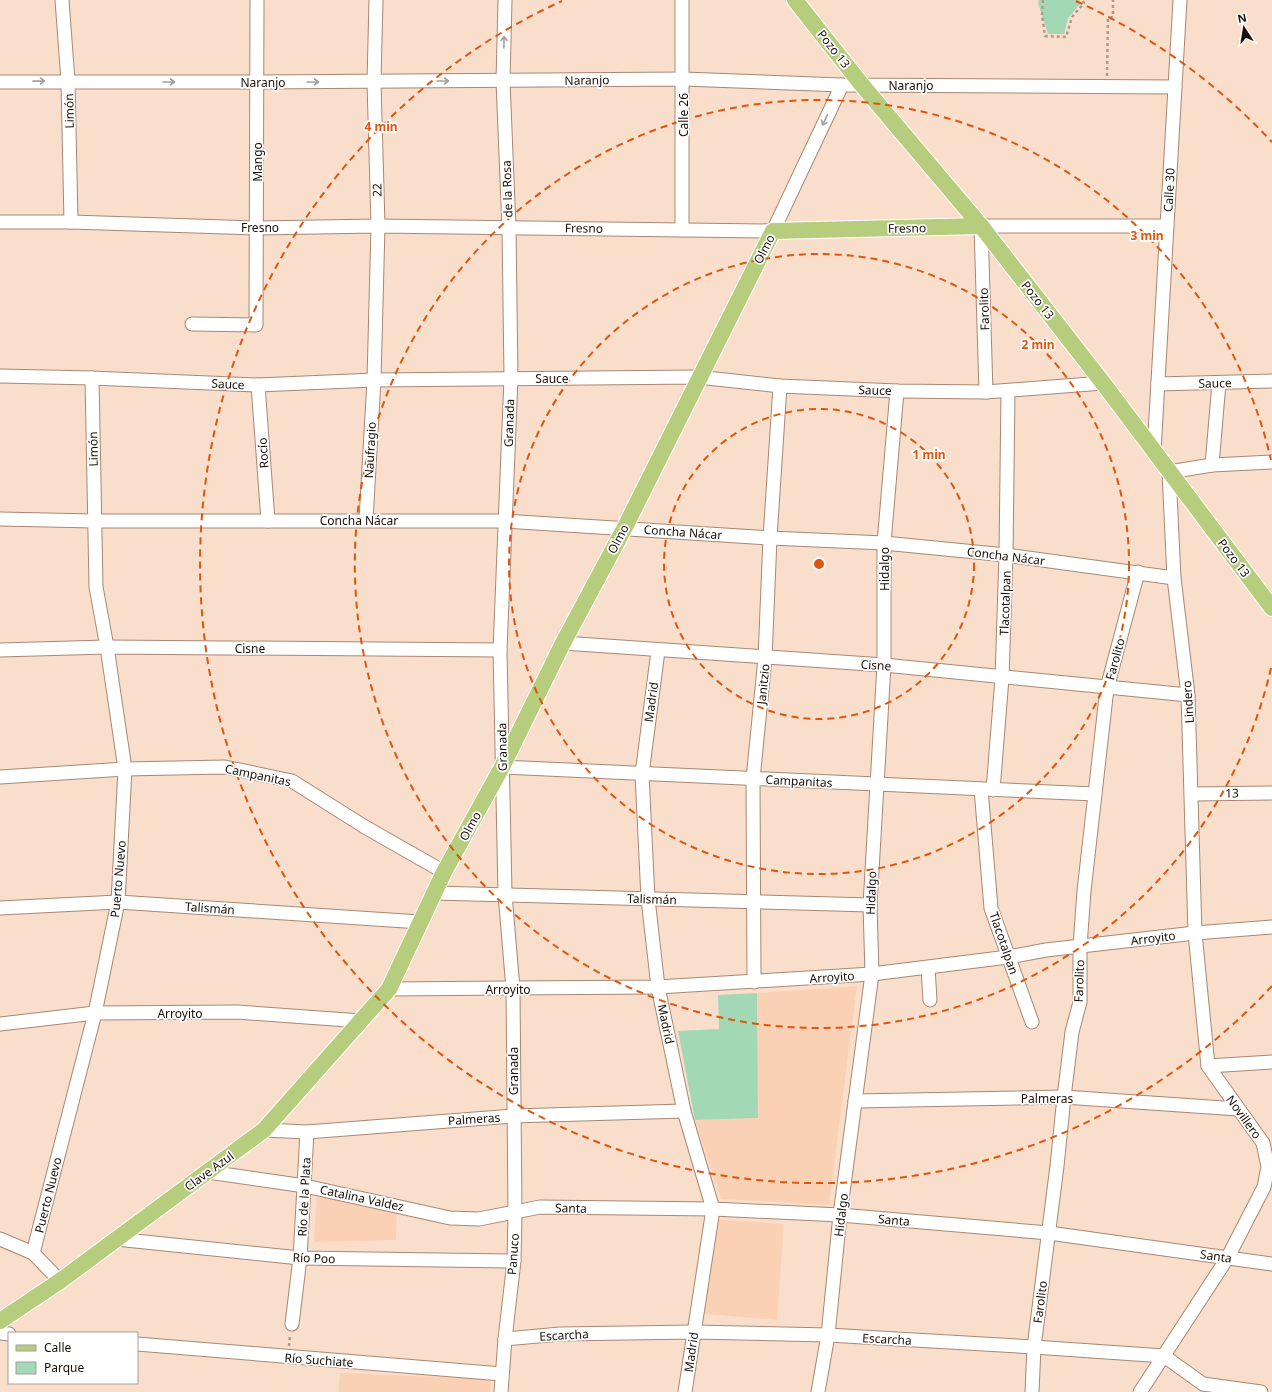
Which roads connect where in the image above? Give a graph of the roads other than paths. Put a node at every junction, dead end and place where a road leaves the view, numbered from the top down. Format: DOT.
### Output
graph roads {
  1 [pos="62,0"];
  2 [pos="257,0"];
  3 [pos="376,0"];
  4 [pos="505,0"];
  5 [pos="682,0"];
  6 [pos="795,0"];
  7 [pos="1180,0"];
  8 [pos="683,78"];
  9 [pos="68,81"];
  10 [pos="503,81"];
  11 [pos="0,82"];
  12 [pos="257,82"];
  13 [pos="374,82"];
  14 [pos="842,85"];
  15 [pos="862,85"];
  16 [pos="1175,87"];
  17 [pos="0,222"];
  18 [pos="71,222"];
  19 [pos="378,226"];
  20 [pos="981,226"];
  21 [pos="1167,226"];
  22 [pos="257,228"];
  23 [pos="509,228"];
  24 [pos="682,230"];
  25 [pos="773,231"];
  26 [pos="192,324"];
  27 [pos="0,376"];
  28 [pos="698,377"];
  29 [pos="92,378"];
  30 [pos="511,378"];
  31 [pos="374,380"];
  32 [pos="1272,381"];
  33 [pos="1103,383"];
  34 [pos="1219,383"];
  35 [pos="1158,384"];
  36 [pos="258,385"];
  37 [pos="780,386"];
  38 [pos="897,391"];
  39 [pos="1008,391"];
  40 [pos="986,392"];
  41 [pos="1154,451"];
  42 [pos="1272,462"];
  43 [pos="1212,465"];
  44 [pos="1169,472"];
  45 [pos="0,519"];
  46 [pos="268,520"];
  47 [pos="366,520"];
  48 [pos="94,521"];
  49 [pos="505,521"];
  50 [pos="624,529"];
  51 [pos="770,538"];
  52 [pos="884,543"];
  53 [pos="1006,555"];
  54 [pos="1138,572"];
  55 [pos="1174,578"];
  56 [pos="1270,601"];
  57 [pos="563,643"];
  58 [pos="107,647"];
  59 [pos="0,650"];
  60 [pos="500,650"];
  61 [pos="658,651"];
  62 [pos="765,658"];
  63 [pos="884,665"];
  64 [pos="1002,678"];
  65 [pos="1107,688"];
  66 [pos="1188,695"];
  67 [pos="502,767"];
  68 [pos="125,769"];
  69 [pos="642,774"];
  70 [pos="0,777"];
  71 [pos="753,779"];
  72 [pos="876,784"];
  73 [pos="987,789"];
  74 [pos="1272,793"];
  75 [pos="1095,794"];
  76 [pos="1192,794"];
  77 [pos="444,872"];
  78 [pos="434,893"];
  79 [pos="505,894"];
  80 [pos="648,899"];
  81 [pos="755,901"];
  82 [pos="118,902"];
  83 [pos="870,905"];
  84 [pos="0,908"];
  85 [pos="420,922"];
  86 [pos="1272,927"];
  87 [pos="1195,933"];
  88 [pos="1080,946"];
  89 [pos="1008,957"];
  90 [pos="928,968"];
  91 [pos="872,974"];
  92 [pos="754,982"];
  93 [pos="658,987"];
  94 [pos="389,989"];
  95 [pos="513,989"];
  96 [pos="930,1000"];
  97 [pos="95,1013"];
  98 [pos="361,1021"];
  99 [pos="1032,1022"];
  100 [pos="0,1024"];
  101 [pos="1272,1062"];
  102 [pos="1208,1066"];
  103 [pos="1064,1097"];
  104 [pos="855,1101"];
  105 [pos="1238,1109"];
  106 [pos="684,1111"];
  107 [pos="513,1116"];
  108 [pos="264,1130"];
  109 [pos="307,1132"];
  110 [pos="208,1172"];
  111 [pos="305,1186"];
  112 [pos="713,1209"];
  113 [pos="515,1214"];
  114 [pos="840,1215"];
  115 [pos="1049,1233"];
  116 [pos="0,1239"];
  117 [pos="116,1239"];
  118 [pos="33,1253"];
  119 [pos="1228,1257"];
  120 [pos="300,1258"];
  121 [pos="514,1261"];
  122 [pos="1272,1264"];
  123 [pos="60,1281"];
  124 [pos="0,1322"];
  125 [pos="292,1324"];
  126 [pos="694,1332"];
  127 [pos="828,1335"];
  128 [pos="504,1339"];
  129 [pos="138,1344"];
  130 [pos="1034,1347"];
  131 [pos="1164,1356"];
  132 [pos="502,1374"];
  133 [pos="1202,1388"];
  134 [pos="501,1392"];
  135 [pos="685,1392"];
  136 [pos="818,1392"];
  137 [pos="1032,1392"];
  138 [pos="1140,1392"];
  139 [pos="1260,1392"];
  1 -- 9 [label="street, Limón"];
  2 -- 12 [label="street, Mango"];
  3 -- 13 [label="street, 22"];
  10 -- 4 [label="street, de la Rosa, one-way"];
  5 -- 8 [label="street, Calle 26"];
  6 -- 15 [label="main road, Pozo 13"];
  7 -- 16 [label="street, Calle 30"];
  8 -- 10 [label="street, Naranjo"];
  8 -- 14 [label="street, Naranjo"];
  8 -- 24 [label="street, Calle 26"];
  11 -- 9 [label="street, Naranjo, one-way"];
  9 -- 12 [label="street, Naranjo, one-way"];
  9 -- 18 [label="street, Limón"];
  13 -- 10 [label="street, Naranjo, one-way"];
  10 -- 23 [label="street, de la Rosa"];
  12 -- 13 [label="street, Naranjo, one-way"];
  12 -- 22 [label="street, Mango"];
  13 -- 19 [label="street, 22"];
  14 -- 15 [label="street, Naranjo"];
  14 -- 25 [label="street, Olmo, one-way"];
  15 -- 16 [label="street, Naranjo"];
  15 -- 20 [label="main road, Pozo 13"];
  16 -- 21 [label="street, Calle 30"];
  17 -- 18 [label="street, Fresno"];
  18 -- 22 [label="street, Fresno"];
  19 -- 22 [label="street, Fresno"];
  19 -- 23 [label="street, Fresno"];
  19 -- 31 [label="street, 22"];
  20 -- 21 [label="street, Fresno"];
  20 -- 25 [label="main road, Fresno"];
  20 -- 33 [label="main road, Pozo 13"];
  20 -- 40 [label="street, Farolito"];
  21 -- 35 [label="street, Calle 30"];
  22 -- 26 [label="street, Mango"];
  23 -- 24 [label="street, Fresno"];
  23 -- 30 [label="street, de la Rosa"];
  24 -- 25 [label="street, Fresno"];
  25 -- 28 [label="main road, Olmo"];
  27 -- 29 [label="street, Sauce"];
  28 -- 30 [label="street, Sauce"];
  28 -- 37 [label="street, Sauce"];
  28 -- 50 [label="main road, Olmo"];
  29 -- 36 [label="street, Sauce"];
  29 -- 48 [label="street, Limón"];
  30 -- 31 [label="street, Sauce"];
  30 -- 49 [label="street, Granada"];
  31 -- 36 [label="street, Sauce"];
  31 -- 47 [label="street, Naufragio"];
  32 -- 34 [label="street, Sauce"];
  33 -- 39 [label="street, Sauce"];
  33 -- 41 [label="main road, Pozo 13"];
  34 -- 35 [label="street, Sauce"];
  34 -- 43 [label="street"];
  35 -- 41 [label="street, Calle 30"];
  36 -- 46 [label="street, Rocío"];
  37 -- 38 [label="street, Sauce"];
  37 -- 51 [label="street, Janitzio"];
  38 -- 40 [label="street, Sauce"];
  38 -- 52 [label="street, Hidalgo"];
  39 -- 40 [label="street, Sauce"];
  39 -- 53 [label="street, Tlacotalpan"];
  41 -- 44 [label="main road, Pozo 13"];
  42 -- 43 [label="street"];
  43 -- 44 [label="street"];
  44 -- 55 [label="street, Lindero"];
  44 -- 56 [label="main road, Pozo 13"];
  45 -- 48 [label="street, Concha Nácar"];
  46 -- 47 [label="street, Concha Nácar"];
  46 -- 48 [label="street, Concha Nácar"];
  47 -- 49 [label="street, Concha Nácar"];
  48 -- 58 [label="street, Puerto Nuevo"];
  49 -- 50 [label="street, Concha Nácar"];
  49 -- 60 [label="street, Granada"];
  50 -- 51 [label="street, Concha Nácar"];
  50 -- 57 [label="main road, Olmo"];
  51 -- 52 [label="street, Concha Nácar"];
  51 -- 62 [label="street, Janitzio"];
  52 -- 53 [label="street, Concha Nácar"];
  52 -- 63 [label="street, Hidalgo"];
  53 -- 54 [label="street, Concha Nácar"];
  53 -- 64 [label="street, Tlacotalpan"];
  54 -- 55 [label="street, Concha Nácar"];
  54 -- 65 [label="street, Farolito"];
  55 -- 66 [label="street, Lindero"];
  57 -- 61 [label="street, Cisne"];
  57 -- 67 [label="main road, Olmo"];
  58 -- 59 [label="street, Cisne"];
  58 -- 60 [label="street, Cisne"];
  58 -- 68 [label="street, Puerto Nuevo"];
  60 -- 67 [label="street, Granada"];
  61 -- 62 [label="street, Cisne"];
  61 -- 69 [label="street, Madrid"];
  62 -- 63 [label="street, Cisne"];
  62 -- 71 [label="street, Janitzio"];
  63 -- 64 [label="street, Cisne"];
  63 -- 72 [label="street, Hidalgo"];
  64 -- 65 [label="street, Cisne"];
  64 -- 73 [label="street, Tlacotalpan"];
  65 -- 66 [label="street, Cisne"];
  65 -- 75 [label="street, Farolito"];
  66 -- 76 [label="street, Lindero"];
  67 -- 69 [label="street, Campanitas"];
  67 -- 77 [label="main road, Olmo"];
  67 -- 79 [label="street, Granada"];
  68 -- 70 [label="street, Campanitas"];
  68 -- 77 [label="street, Campanitas"];
  68 -- 82 [label="street, Puerto Nuevo"];
  69 -- 71 [label="street, Campanitas"];
  69 -- 80 [label="street, Madrid"];
  71 -- 72 [label="street, Campanitas"];
  71 -- 81 [label="street, Janitzio"];
  72 -- 73 [label="street, Campanitas"];
  72 -- 83 [label="street, Hidalgo"];
  73 -- 75 [label="street, Campanitas"];
  73 -- 89 [label="street, Tlacotalpan"];
  74 -- 76 [label="street, 13"];
  75 -- 88 [label="street, Farolito"];
  76 -- 87 [label="street, Lindero"];
  77 -- 78 [label="main road, Olmo"];
  78 -- 79 [label="street, Talismán"];
  78 -- 85 [label="main road, Olmo"];
  79 -- 80 [label="street, Talismán"];
  79 -- 95 [label="street, Granada"];
  80 -- 81 [label="street, Talismán"];
  80 -- 93 [label="street, Madrid"];
  81 -- 83 [label="street, Talismán"];
  81 -- 92 [label="street, Janitzio"];
  82 -- 84 [label="street, Talismán"];
  82 -- 85 [label="street, Talismán"];
  82 -- 97 [label="street, Puerto Nuevo"];
  83 -- 91 [label="street, Hidalgo"];
  85 -- 94 [label="main road, Olmo"];
  86 -- 87 [label="street, Arroyito"];
  87 -- 88 [label="street, Arroyito"];
  87 -- 102 [label="street, Novillero"];
  88 -- 89 [label="street, Arroyito"];
  88 -- 103 [label="street, Farolito"];
  89 -- 90 [label="street, Arroyito"];
  89 -- 99 [label="street, Tlacotalpan"];
  90 -- 91 [label="street, Arroyito"];
  90 -- 96 [label="street"];
  91 -- 92 [label="street, Arroyito"];
  91 -- 104 [label="street, Hidalgo"];
  92 -- 93 [label="street, Arroyito"];
  93 -- 95 [label="street, Arroyito"];
  93 -- 106 [label="street, Madrid"];
  94 -- 95 [label="street, Arroyito"];
  94 -- 98 [label="main road, Clave Azul"];
  95 -- 107 [label="street, Granada"];
  97 -- 98 [label="street, Arroyito"];
  97 -- 100 [label="street, Arroyito"];
  97 -- 118 [label="street, Puerto Nuevo"];
  98 -- 108 [label="main road, Clave Azul"];
  101 -- 102 [label="street"];
  102 -- 105 [label="street, Novillero"];
  103 -- 104 [label="street, Palmeras"];
  103 -- 105 [label="street, Palmeras"];
  103 -- 115 [label="street, Farolito"];
  104 -- 114 [label="street, Hidalgo"];
  105 -- 119 [label="street, Novillero"];
  106 -- 107 [label="street, Palmeras"];
  106 -- 112 [label="street, Madrid"];
  107 -- 109 [label="street, Palmeras"];
  107 -- 113 [label="street, Panuco"];
  108 -- 109 [label="street, Palmeras"];
  108 -- 110 [label="main road, Clave Azul"];
  109 -- 111 [label="street, Río de la Plata"];
  110 -- 111 [label="street, Catalina Valdez"];
  110 -- 117 [label="main road, Clave Azul"];
  111 -- 113 [label="street, Catalina Valdez"];
  111 -- 120 [label="street, Río de la Plata"];
  112 -- 113 [label="street, Santa"];
  112 -- 114 [label="street, Santa"];
  112 -- 126 [label="street, Madrid"];
  113 -- 121 [label="street, Panuco"];
  114 -- 115 [label="street, Santa"];
  114 -- 127 [label="street, Hidalgo"];
  115 -- 119 [label="street, Santa"];
  115 -- 130 [label="street, Farolito"];
  116 -- 118 [label="street"];
  117 -- 120 [label="street, Río Poo"];
  117 -- 123 [label="main road, Clave Azul"];
  118 -- 123 [label="street"];
  119 -- 122 [label="street, Santa"];
  119 -- 131 [label="street, Novillero"];
  120 -- 121 [label="street, Río Poo"];
  120 -- 125 [label="street, Río de la Plata"];
  121 -- 128 [label="street, Panuco"];
  123 -- 124 [label="main road, Clave Azul"];
  126 -- 127 [label="street, Escarcha"];
  126 -- 128 [label="street, Escarcha"];
  126 -- 135 [label="street, Madrid"];
  127 -- 130 [label="street, Escarcha"];
  127 -- 136 [label="street, Hidalgo"];
  128 -- 132 [label="street, Panuco"];
  129 -- 132 [label="street, Río Suchiate"];
  130 -- 131 [label="street, Escarcha"];
  130 -- 137 [label="street, Farolito"];
  131 -- 133 [label="street"];
  131 -- 138 [label="street, Novillero"];
  132 -- 134 [label="street, Panuco"];
  133 -- 139 [label="street"];
}
